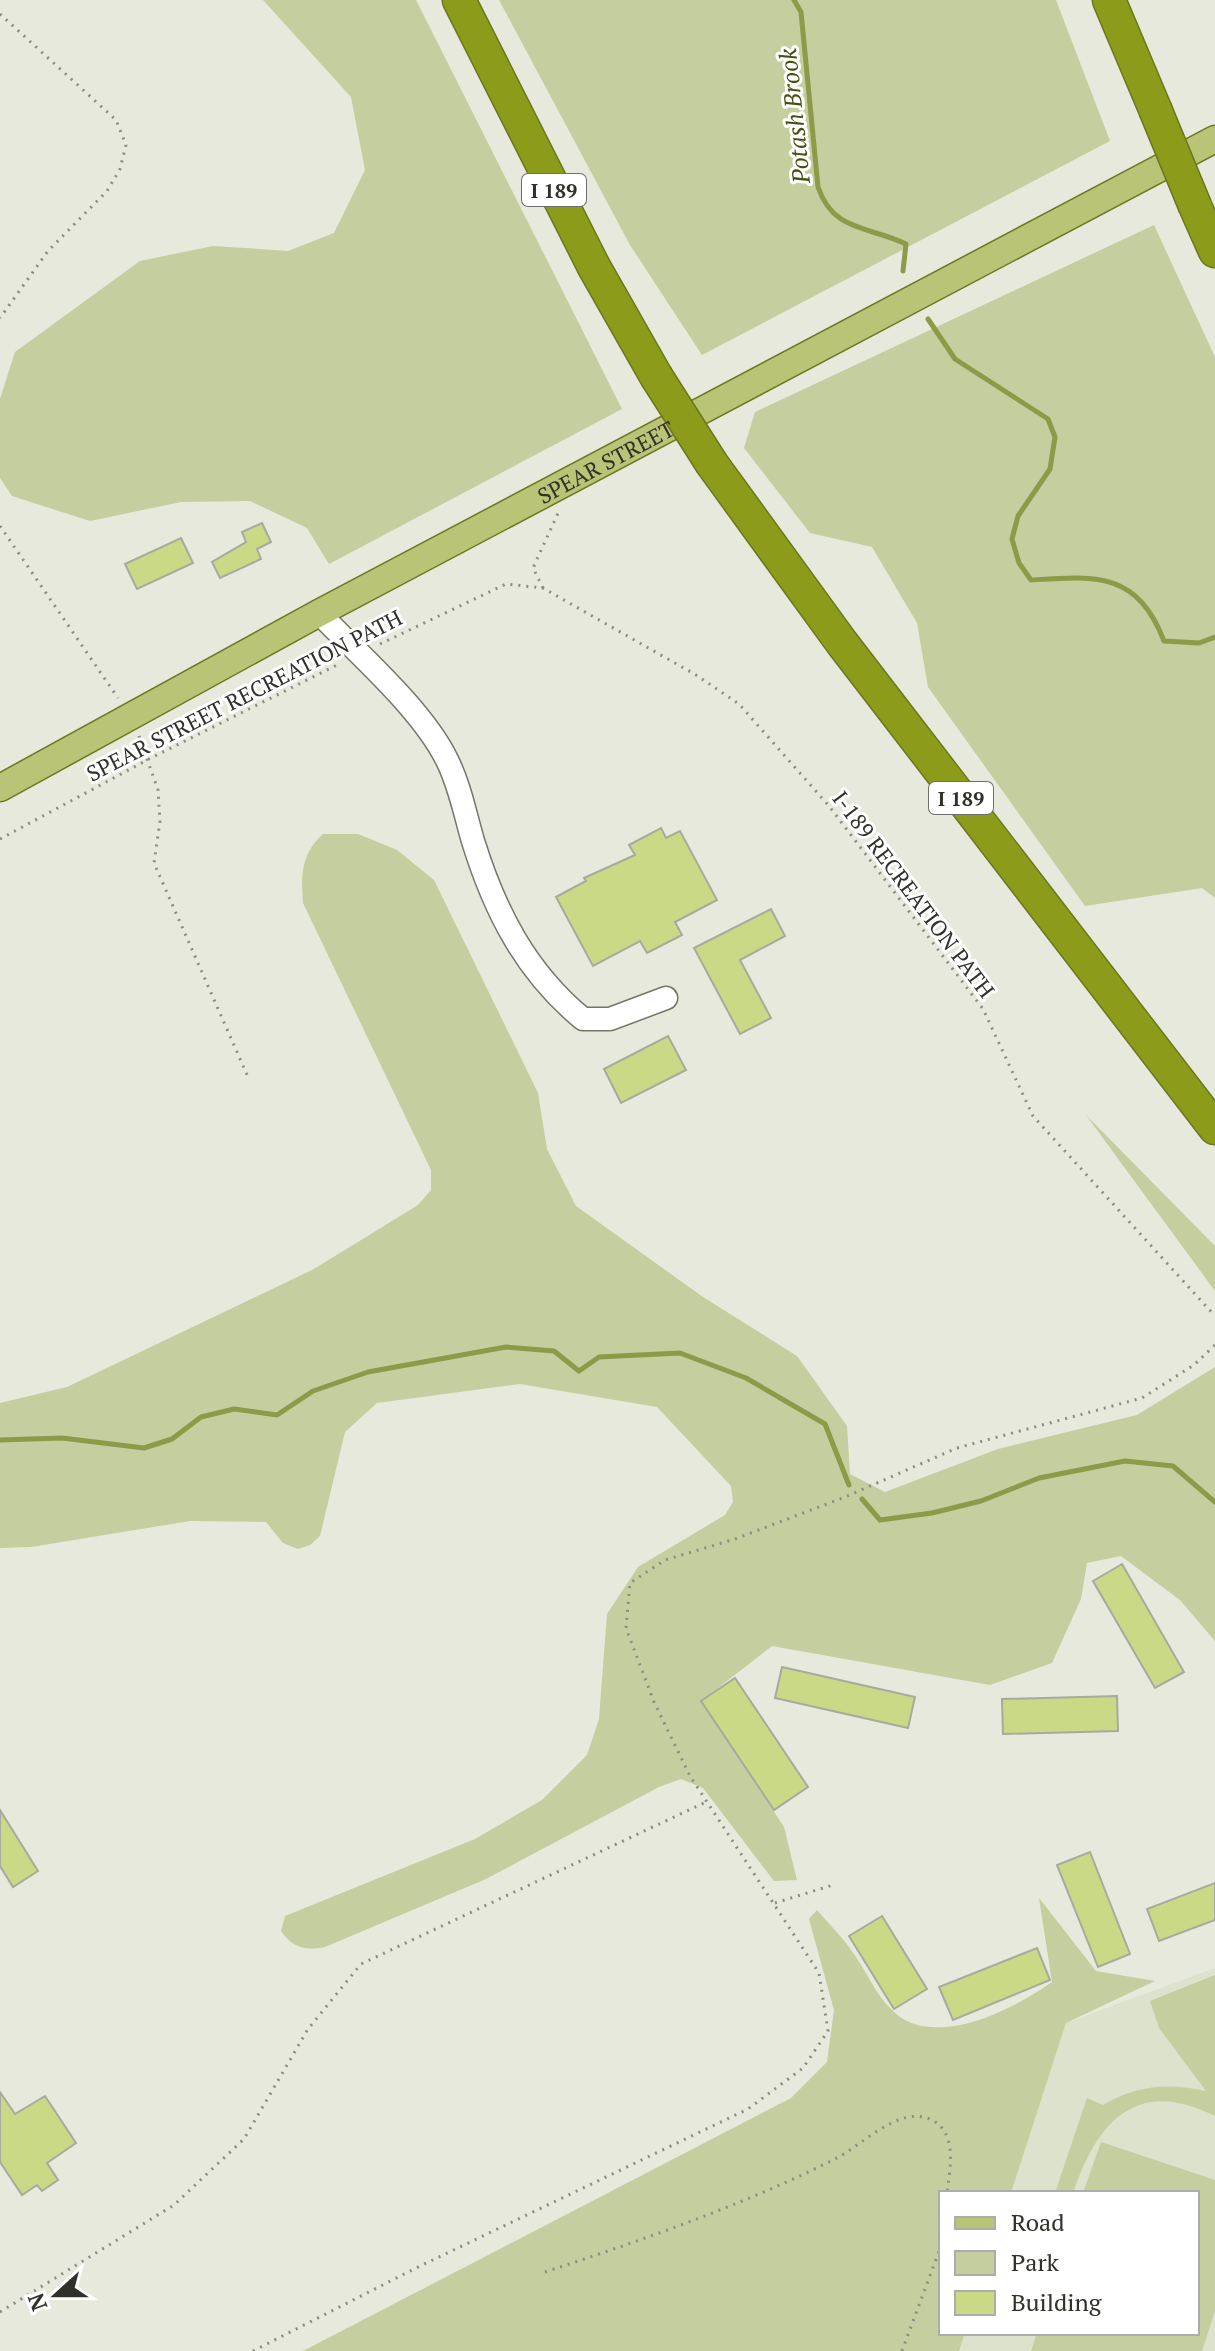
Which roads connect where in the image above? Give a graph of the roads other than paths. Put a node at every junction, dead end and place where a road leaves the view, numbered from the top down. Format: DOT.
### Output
graph roads {
  1 [pos="459,0"];
  2 [pos="1109,0"];
  3 [pos="1215,139"];
  4 [pos="1215,251"];
  5 [pos="319,613"];
  6 [pos="0,788"];
  7 [pos="666,998"];
  8 [pos="1215,1128"];
  1 -- 8 [label="highway, I 189, bridge"];
  2 -- 4 [label="highway, bridge"];
  3 -- 5 [label="main road, SPEAR STREET"];
  5 -- 6 [label="main road, SPEAR STREET"];
  5 -- 7 [label="lane"];
}
